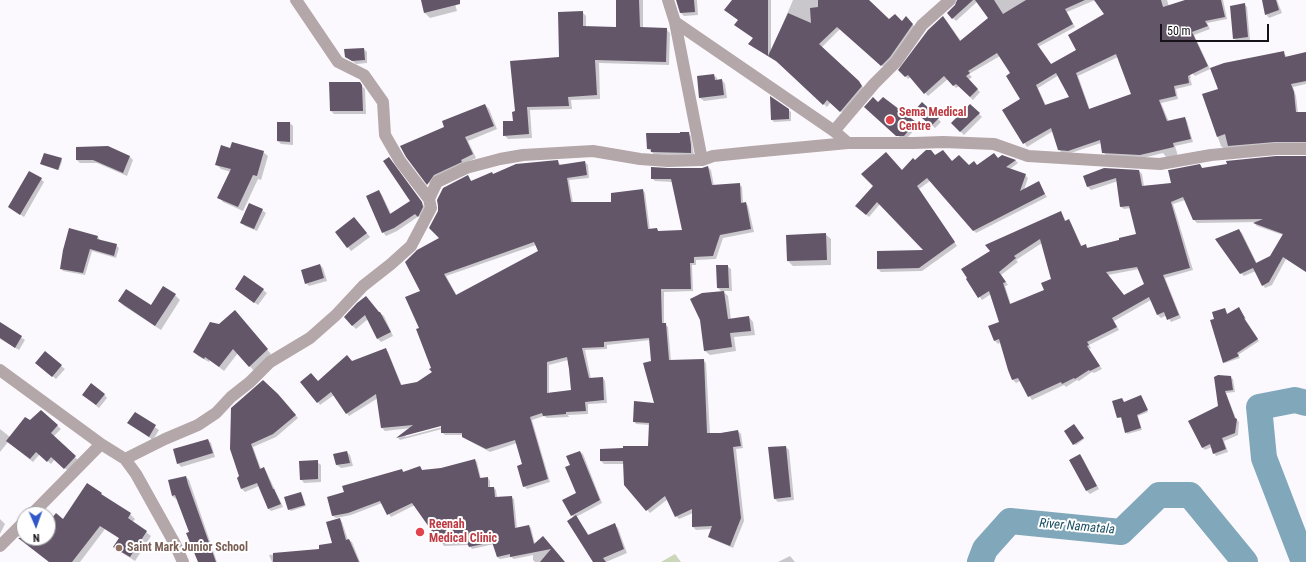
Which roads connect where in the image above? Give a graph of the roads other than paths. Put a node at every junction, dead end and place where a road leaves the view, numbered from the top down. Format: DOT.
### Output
graph roads {
  1 [pos="296,0"];
  2 [pos="668,0"];
  3 [pos="950,0"];
  4 [pos="675,22"];
  5 [pos="834,131"];
  6 [pos="848,143"];
  7 [pos="1306,149"];
  8 [pos="702,160"];
  9 [pos="429,199"];
  10 [pos="0,370"];
  11 [pos="101,444"];
  12 [pos="125,459"];
  13 [pos="40,506"];
  14 [pos="16,530"];
  15 [pos="0,546"];
  16 [pos="183,562"];
  1 -- 9 [label="street"];
  2 -- 4 [label="street"];
  3 -- 5 [label="street"];
  4 -- 5 [label="street"];
  4 -- 8 [label="street"];
  5 -- 6 [label="street"];
  6 -- 7 [label="street"];
  6 -- 8 [label="street"];
  8 -- 9 [label="street"];
  9 -- 12 [label="street"];
  10 -- 11 [label="street"];
  11 -- 12 [label="street"];
  11 -- 13 [label="street"];
  12 -- 16 [label="street"];
  14 -- 15 [label="street"];
}
